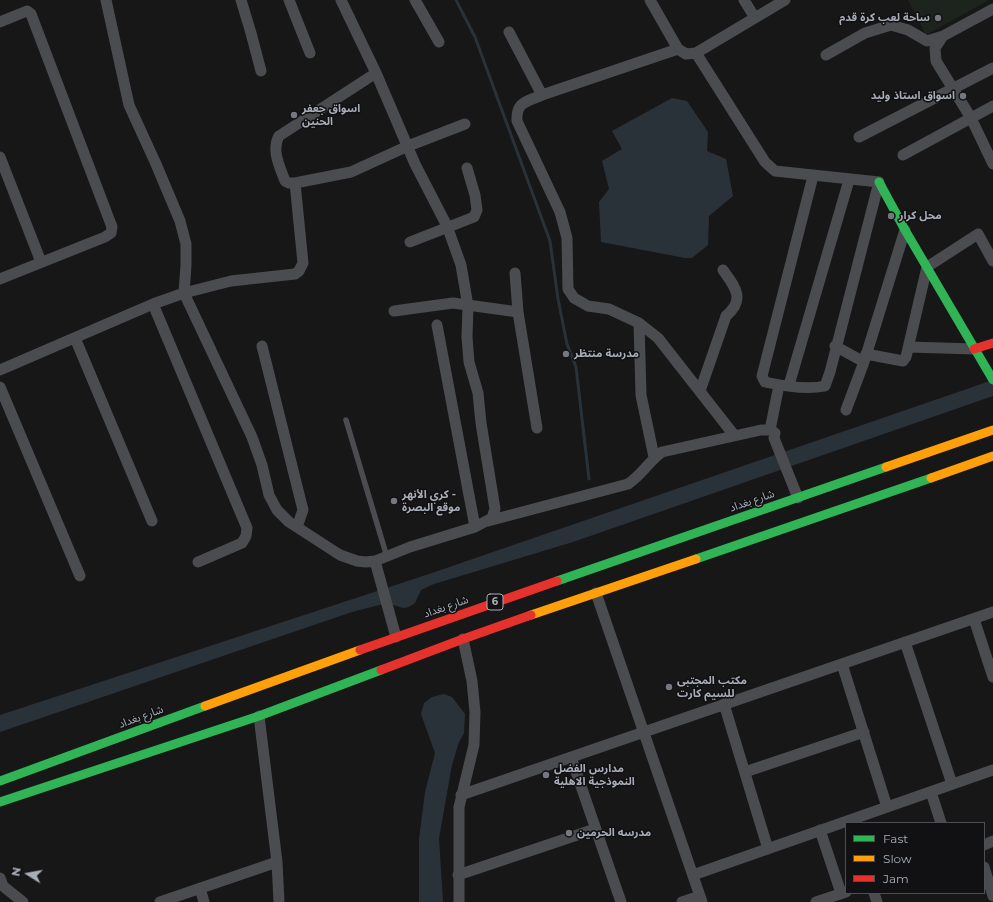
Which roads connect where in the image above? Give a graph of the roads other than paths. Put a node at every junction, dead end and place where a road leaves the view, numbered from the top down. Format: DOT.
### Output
graph roads {
  1 [pos="106,0"];
  2 [pos="241,0"];
  3 [pos="289,0"];
  4 [pos="341,0"];
  5 [pos="415,0"];
  6 [pos="650,0"];
  7 [pos="744,0"];
  8 [pos="785,0"];
  9 [pos="993,9"];
  10 [pos="755,18"];
  11 [pos="0,22"];
  12 [pos="509,32"];
  13 [pos="943,36"];
  14 [pos="439,42"];
  15 [pos="678,49"];
  16 [pos="310,53"];
  17 [pos="696,53"];
  18 [pos="826,55"];
  19 [pos="993,68"];
  20 [pos="261,71"];
  21 [pos="376,73"];
  22 [pos="952,90"];
  23 [pos="542,95"];
  24 [pos="993,106"];
  25 [pos="971,118"];
  26 [pos="465,124"];
  27 [pos="859,137"];
  28 [pos="408,146"];
  29 [pos="989,149"];
  30 [pos="903,155"];
  31 [pos="0,157"];
  32 [pos="993,164"];
  33 [pos="467,168"];
  34 [pos="813,176"];
  35 [pos="849,180"];
  36 [pos="879,182"];
  37 [pos="295,183"];
  38 [pos="448,226"];
  39 [pos="905,230"];
  40 [pos="410,242"];
  41 [pos="993,261"];
  42 [pos="41,262"];
  43 [pos="927,267"];
  44 [pos="723,270"];
  45 [pos="515,273"];
  46 [pos="0,279"];
  47 [pos="184,293"];
  48 [pos="153,304"];
  49 [pos="468,306"];
  50 [pos="394,311"];
  51 [pos="518,312"];
  52 [pos="639,323"];
  53 [pos="437,325"];
  54 [pos="74,338"];
  55 [pos="993,343"];
  56 [pos="262,346"];
  57 [pos="835,346"];
  58 [pos="909,347"];
  59 [pos="974,349"];
  60 [pos="865,358"];
  61 [pos="0,370"];
  62 [pos="992,378"];
  63 [pos="784,385"];
  64 [pos="0,386"];
  65 [pos="700,392"];
  66 [pos="846,410"];
  67 [pos="346,420"];
  68 [pos="538,428"];
  69 [pos="993,430"];
  70 [pos="772,434"];
  71 [pos="734,435"];
  72 [pos="993,456"];
  73 [pos="654,457"];
  74 [pos="798,498"];
  75 [pos="152,521"];
  76 [pos="488,521"];
  77 [pos="297,526"];
  78 [pos="475,527"];
  79 [pos="387,557"];
  80 [pos="375,561"];
  81 [pos="198,562"];
  82 [pos="80,576"];
  83 [pos="596,593"];
  84 [pos="993,612"];
  85 [pos="974,619"];
  86 [pos="396,637"];
  87 [pos="463,639"];
  88 [pos="905,642"];
  89 [pos="842,664"];
  90 [pos="993,677"];
  91 [pos="724,704"];
  92 [pos="259,716"];
  93 [pos="644,732"];
  94 [pos="864,732"];
  95 [pos="571,757"];
  96 [pos="993,770"];
  97 [pos="745,772"];
  98 [pos="0,781"];
  99 [pos="952,784"];
  100 [pos="931,792"];
  101 [pos="461,795"];
  102 [pos="0,802"];
  103 [pos="887,807"];
  104 [pos="941,822"];
  105 [pos="596,829"];
  106 [pos="820,830"];
  107 [pos="768,848"];
  108 [pos="278,862"];
  109 [pos="985,870"];
  110 [pos="458,875"];
  111 [pos="693,875"];
  112 [pos="0,878"];
  113 [pos="200,888"];
  114 [pos="844,892"];
  115 [pos="993,896"];
  116 [pos="701,899"];
  117 [pos="618,901"];
  118 [pos="23,902"];
  119 [pos="160,902"];
  120 [pos="204,902"];
  121 [pos="279,902"];
  122 [pos="459,902"];
  123 [pos="682,902"];
  124 [pos="816,902"];
  1 -- 47 [label="street"];
  2 -- 20 [label="street"];
  3 -- 16 [label="street"];
  4 -- 21 [label="street"];
  5 -- 14 [label="street"];
  6 -- 15 [label="street"];
  7 -- 10 [label="street"];
  8 -- 10 [label="street"];
  9 -- 13 [label="street"];
  10 -- 17 [label="street"];
  11 -- 42 [label="street"];
  12 -- 23 [label="street"];
  13 -- 18 [label="street"];
  13 -- 22 [label="street"];
  15 -- 17 [label="street"];
  15 -- 23 [label="street"];
  17 -- 34 [label="street"];
  19 -- 22 [label="street"];
  21 -- 28 [label="street"];
  21 -- 37 [label="street"];
  22 -- 25 [label="street"];
  22 -- 27 [label="street"];
  23 -- 52 [label="street"];
  24 -- 25 [label="street"];
  25 -- 29 [label="street"];
  25 -- 30 [label="street"];
  26 -- 28 [label="street"];
  28 -- 37 [label="street"];
  28 -- 38 [label="street"];
  29 -- 32 [label="street"];
  31 -- 42 [label="street"];
  33 -- 38 [label="street"];
  34 -- 35 [label="street"];
  34 -- 63 [label="street"];
  35 -- 36 [label="street"];
  35 -- 63 [label="street"];
  36 -- 39 [label="main road"];
  36 -- 57 [label="street"];
  37 -- 47 [label="street"];
  38 -- 40 [label="street"];
  38 -- 49 [label="street"];
  39 -- 43 [label="main road"];
  39 -- 60 [label="street"];
  41 -- 43 [label="street"];
  42 -- 46 [label="street"];
  43 -- 58 [label="street"];
  43 -- 59 [label="main road"];
  44 -- 65 [label="street"];
  45 -- 51 [label="street"];
  47 -- 48 [label="street"];
  47 -- 77 [label="street"];
  48 -- 54 [label="street"];
  48 -- 81 [label="street"];
  49 -- 50 [label="street"];
  49 -- 51 [label="street"];
  49 -- 76 [label="street"];
  51 -- 68 [label="street"];
  52 -- 65 [label="street"];
  52 -- 73 [label="street"];
  53 -- 78 [label="street"];
  54 -- 61 [label="street"];
  54 -- 75 [label="street"];
  55 -- 59 [label="main road"];
  56 -- 77 [label="street"];
  57 -- 60 [label="street"];
  57 -- 63 [label="street"];
  58 -- 59 [label="street"];
  58 -- 60 [label="street"];
  59 -- 62 [label="main road"];
  60 -- 66 [label="street"];
  63 -- 70 [label="street"];
  64 -- 82 [label="street"];
  65 -- 71 [label="street"];
  67 -- 79 [label="lane"];
  69 -- 74 [label="main road, شارع بغداد / 6"];
  70 -- 71 [label="street"];
  70 -- 74 [label="street"];
  71 -- 73 [label="street"];
  72 -- 83 [label="main road, 6"];
  73 -- 76 [label="street"];
  74 -- 86 [label="main road, شارع بغداد / 6"];
  76 -- 78 [label="street"];
  77 -- 80 [label="street"];
  78 -- 79 [label="street"];
  79 -- 80 [label="street"];
  80 -- 86 [label="street"];
  83 -- 87 [label="main road, 6"];
  83 -- 93 [label="street"];
  84 -- 85 [label="street"];
  85 -- 88 [label="street"];
  85 -- 90 [label="street"];
  86 -- 98 [label="main road, شارع بغداد / 6"];
  87 -- 92 [label="main road, 6"];
  87 -- 101 [label="street"];
  88 -- 89 [label="street"];
  88 -- 99 [label="street"];
  89 -- 91 [label="street"];
  89 -- 94 [label="street"];
  91 -- 93 [label="street"];
  91 -- 97 [label="street"];
  92 -- 102 [label="main road, 6"];
  92 -- 108 [label="street"];
  93 -- 95 [label="street"];
  93 -- 111 [label="street"];
  94 -- 97 [label="street"];
  94 -- 103 [label="street"];
  95 -- 101 [label="street"];
  95 -- 105 [label="street"];
  96 -- 99 [label="street"];
  97 -- 107 [label="street"];
  99 -- 100 [label="street"];
  100 -- 103 [label="street"];
  100 -- 104 [label="street"];
  101 -- 110 [label="street"];
  103 -- 106 [label="street"];
  105 -- 110 [label="street"];
  105 -- 117 [label="street"];
  106 -- 107 [label="street"];
  106 -- 114 [label="street"];
  107 -- 111 [label="street"];
  108 -- 113 [label="street"];
  108 -- 121 [label="street"];
  109 -- 115 [label="street"];
  110 -- 122 [label="street"];
  111 -- 116 [label="street"];
  112 -- 118 [label="street"];
  113 -- 119 [label="street"];
  113 -- 120 [label="street"];
  114 -- 124 [label="street"];
  116 -- 123 [label="street"];
}
